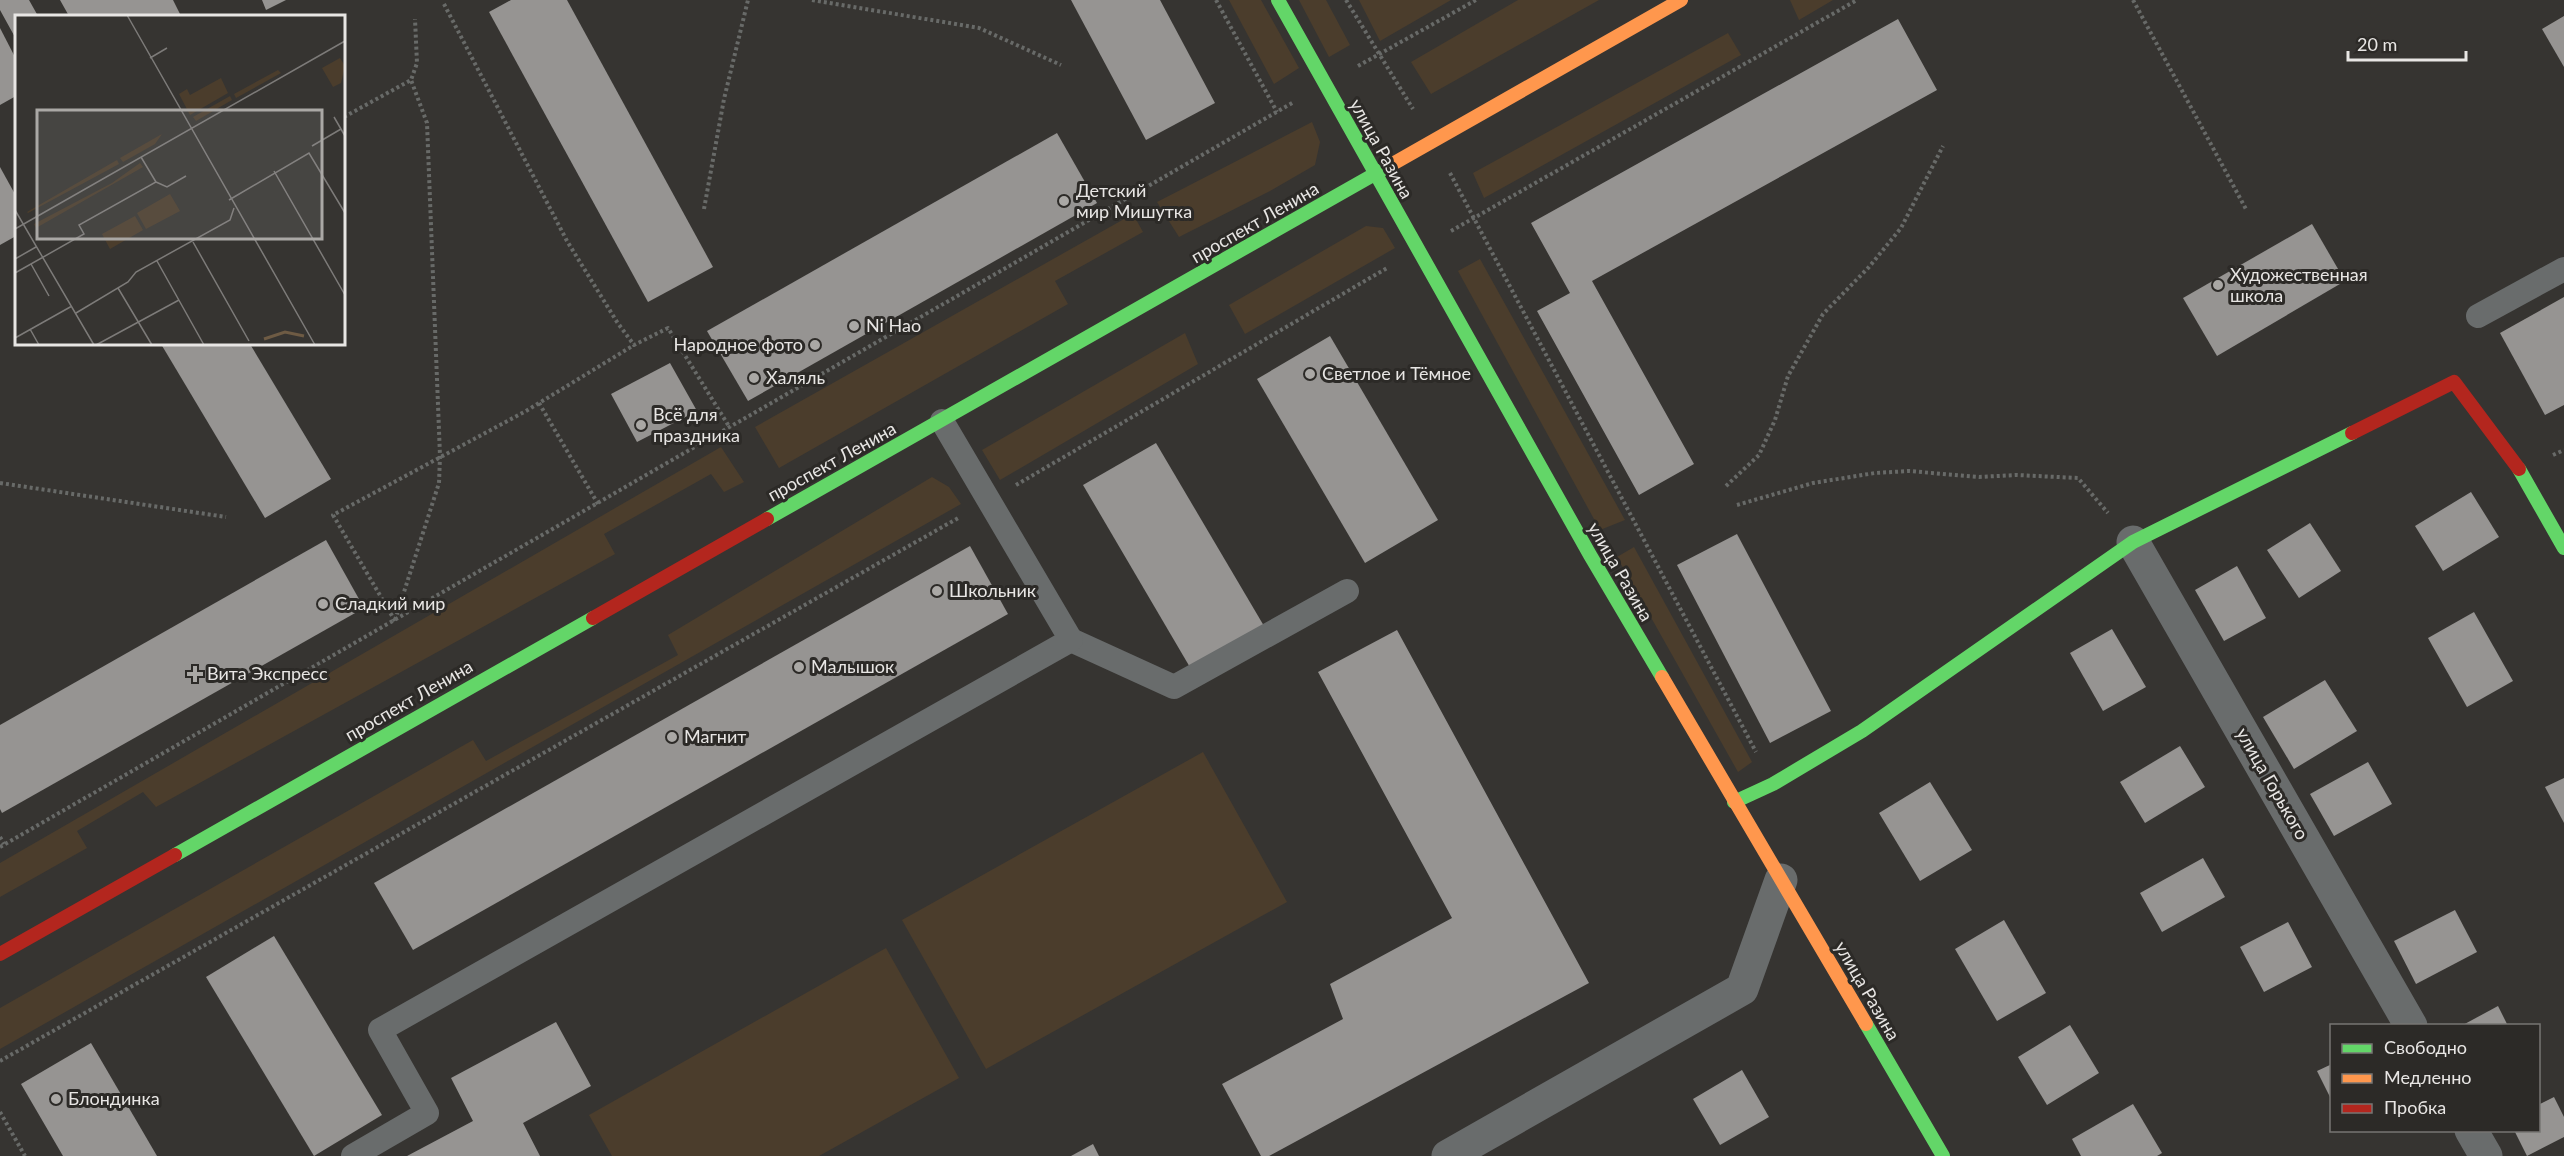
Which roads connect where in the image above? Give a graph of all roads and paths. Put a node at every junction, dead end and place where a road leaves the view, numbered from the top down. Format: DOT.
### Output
graph roads {
  1 [pos="748,0"];
  2 [pos="812,0"];
  3 [pos="1216,0"];
  4 [pos="1278,0"];
  5 [pos="1346,0"];
  6 [pos="1476,0"];
  7 [pos="1681,0"];
  8 [pos="1857,0"];
  9 [pos="2133,0"];
  10 [pos="444,4"];
  11 [pos="415,20"];
  12 [pos="1377,55"];
  13 [pos="1061,65"];
  14 [pos="411,80"];
  15 [pos="1325,84"];
  16 [pos="1277,112"];
  17 [pos="345,116"];
  18 [pos="1434,142"];
  19 [pos="1943,146"];
  20 [pos="1375,176"];
  21 [pos="704,209"];
  22 [pos="2247,211"];
  23 [pos="1474,217"];
  24 [pos="1418,250"];
  25 [pos="2564,269"];
  26 [pos="2478,316"];
  27 [pos="634,345"];
  28 [pos="539,404"];
  29 [pos="942,421"];
  30 [pos="730,428"];
  31 [pos="440,456"];
  32 [pos="0,483"];
  33 [pos="1726,486"];
  34 [pos="988,501"];
  35 [pos="598,504"];
  36 [pos="1737,505"];
  37 [pos="226,517"];
  38 [pos="2133,542"];
  39 [pos="2564,548"];
  40 [pos="1347,591"];
  41 [pos="395,621"];
  42 [pos="1071,640"];
  43 [pos="1773,784"];
  44 [pos="1734,802"];
  45 [pos="0,837"];
  46 [pos="2,846"];
  47 [pos="1780,880"];
  48 [pos="0,954"];
  49 [pos="2410,1024"];
  50 [pos="0,1061"];
  51 [pos="0,1112"];
  52 [pos="2473,1132"];
  53 [pos="25,1156"];
  54 [pos="353,1156"];
  55 [pos="1448,1156"];
  56 [pos="1943,1156"];
  57 [pos="2486,1156"];
  1 -- 21 [label="path"];
  2 -- 13 [label="path"];
  3 -- 16 [label="path"];
  4 -- 15 [label="street, улица Разина"];
  5 -- 12 [label="path"];
  6 -- 12 [label="path"];
  7 -- 18 [label="street, проспект Ленина"];
  8 -- 23 [label="path"];
  9 -- 22 [label="path"];
  10 -- 27 [label="path"];
  11 -- 14 [label="path"];
  12 -- 15 [label="path"];
  12 -- 18 [label="path"];
  14 -- 17 [label="path"];
  14 -- 31 [label="path"];
  15 -- 16 [label="path"];
  15 -- 20 [label="street, улица Разина"];
  16 -- 30 [label="path"];
  18 -- 20 [label="street, проспект Ленина"];
  18 -- 23 [label="path"];
  19 -- 33 [label="path"];
  20 -- 24 [label="street, улица Разина"];
  20 -- 29 [label="street, проспект Ленина"];
  23 -- 24 [label="path"];
  23 -- 43 [label="path"];
  24 -- 34 [label="path"];
  24 -- 44 [label="street, улица Разина"];
  25 -- 26 [label="lane"];
  27 -- 28 [label="path"];
  27 -- 30 [label="path"];
  28 -- 31 [label="path"];
  28 -- 35 [label="path"];
  29 -- 34 [label="lane"];
  29 -- 48 [label="street, проспект Ленина"];
  30 -- 35 [label="path"];
  31 -- 41 [label="path"];
  31 -- 41 [label="path"];
  32 -- 37 [label="path"];
  34 -- 42 [label="lane"];
  34 -- 50 [label="path"];
  35 -- 41 [label="path"];
  36 -- 38 [label="path"];
  38 -- 39 [label="street"];
  38 -- 43 [label="street"];
  38 -- 49 [label="street, улица Горького"];
  40 -- 42 [label="lane"];
  41 -- 46 [label="path"];
  42 -- 54 [label="lane"];
  43 -- 44 [label="street"];
  44 -- 47 [label="street, улица Разина"];
  45 -- 46 [label="path"];
  47 -- 55 [label="street"];
  47 -- 56 [label="street, улица Разина"];
  51 -- 53 [label="path"];
  52 -- 57 [label="street"];
}
